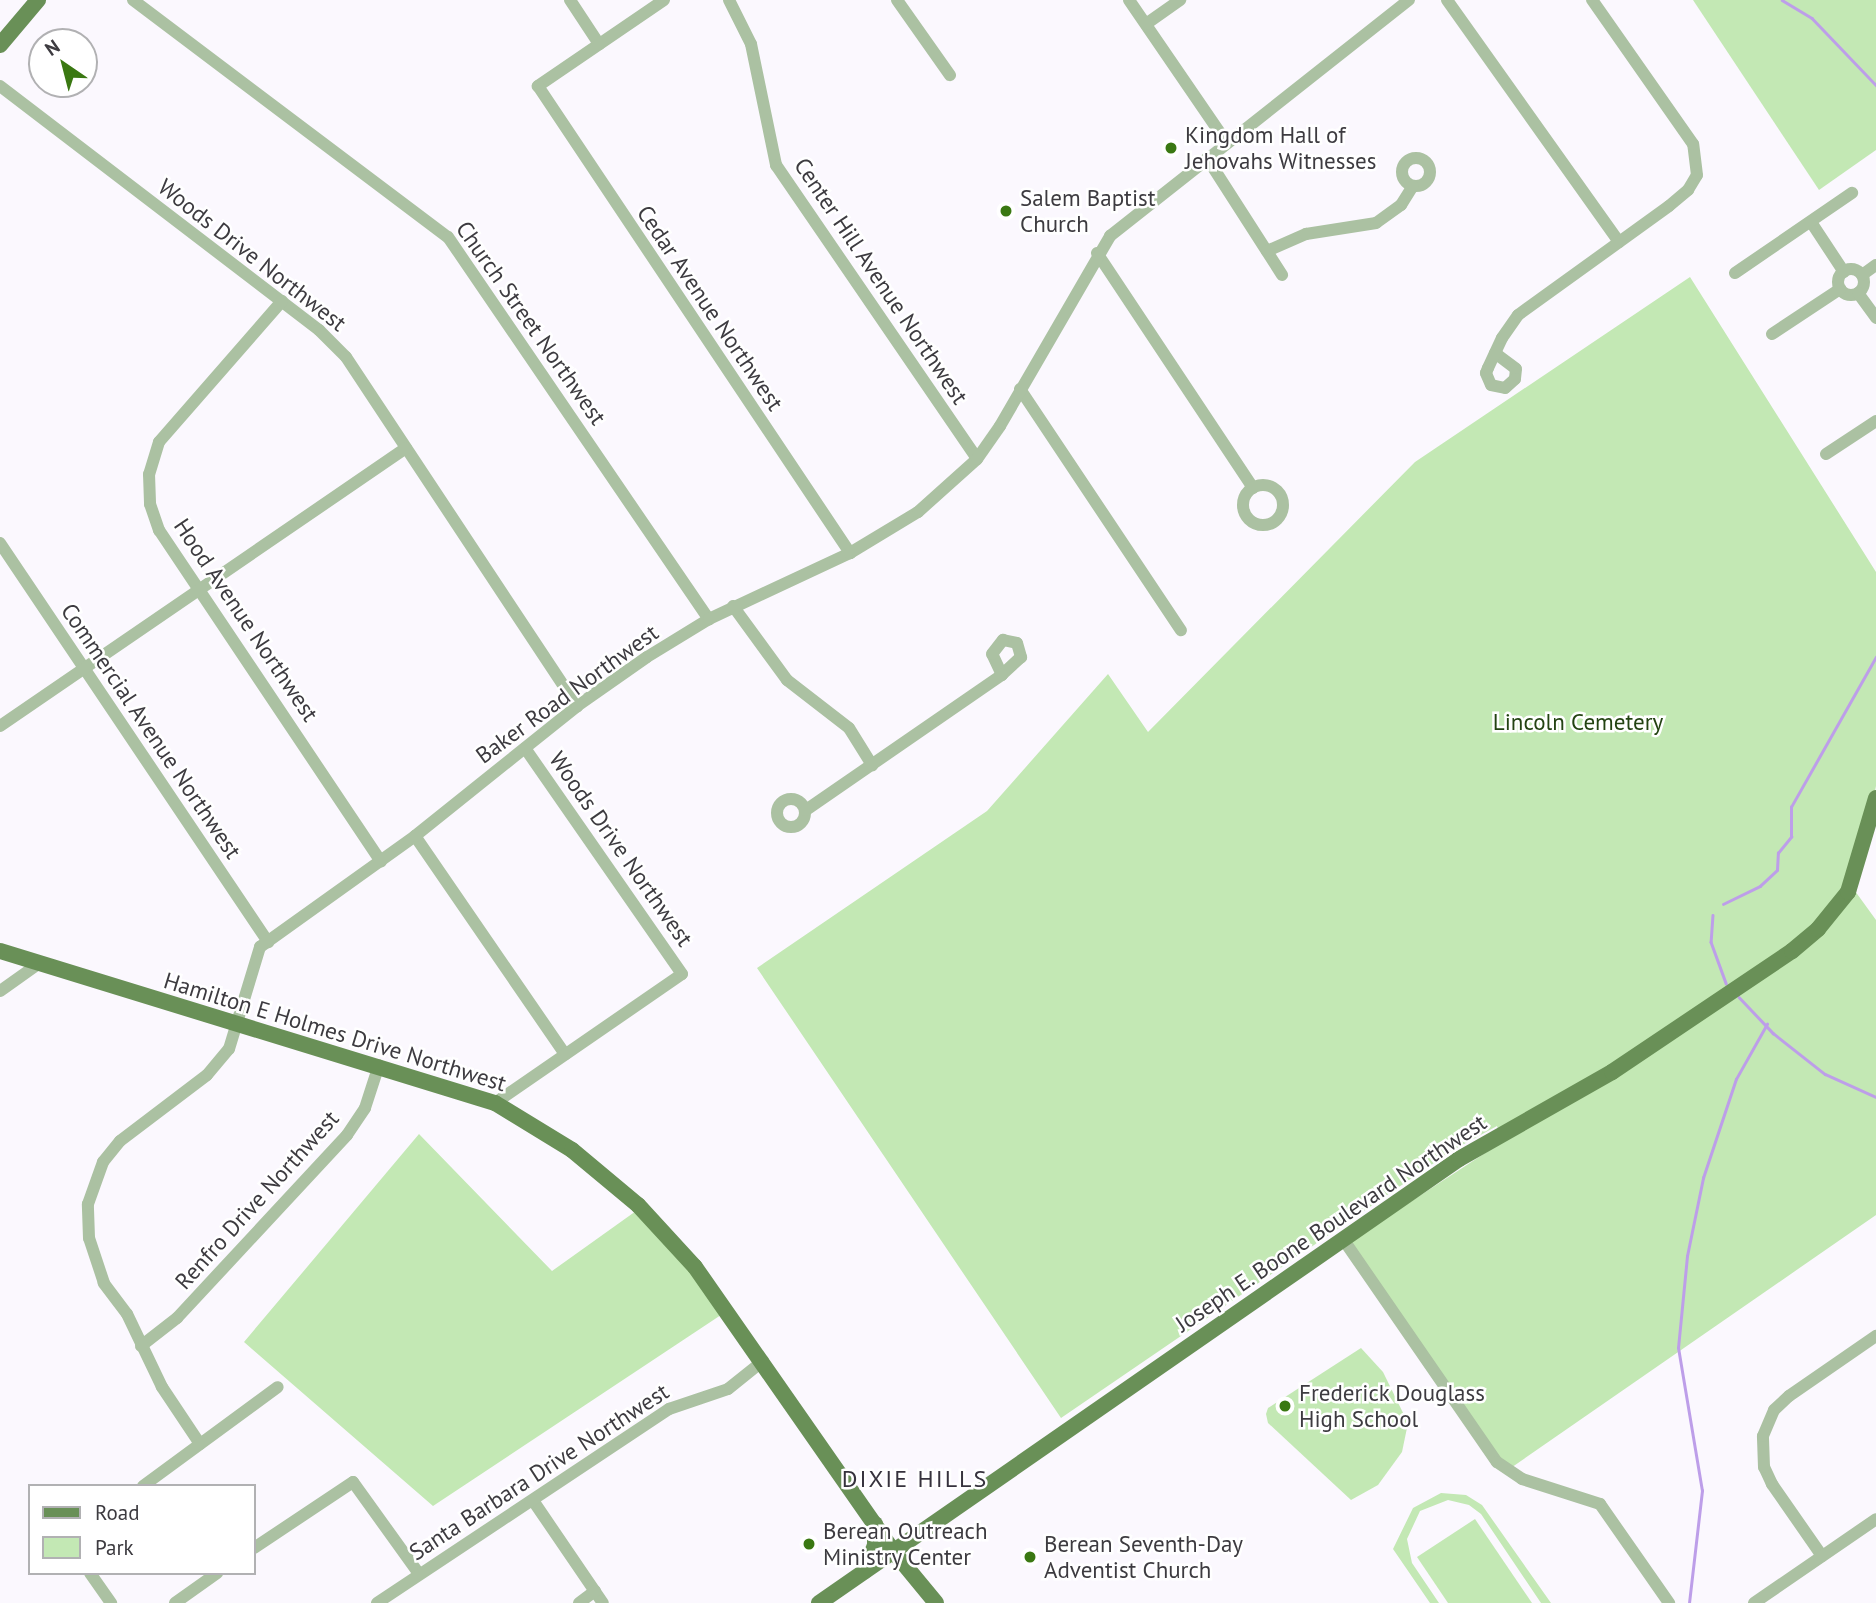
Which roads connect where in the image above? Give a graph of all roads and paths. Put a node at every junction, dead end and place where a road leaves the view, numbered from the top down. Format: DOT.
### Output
graph roads {
  1 [pos="38,0"];
  2 [pos="133,0"];
  3 [pos="570,0"];
  4 [pos="664,0"];
  5 [pos="729,0"];
  6 [pos="897,0"];
  7 [pos="1129,0"];
  8 [pos="1180,0"];
  9 [pos="1409,0"];
  10 [pos="1447,0"];
  11 [pos="1592,0"];
  12 [pos="1146,24"];
  13 [pos="599,44"];
  14 [pos="0,45"];
  15 [pos="950,75"];
  16 [pos="0,86"];
  17 [pos="1227,143"];
  18 [pos="1207,158"];
  19 [pos="1413,186"];
  20 [pos="1852,193"];
  21 [pos="1811,222"];
  22 [pos="1619,242"];
  23 [pos="1267,251"];
  24 [pos="1097,253"];
  25 [pos="1876,265"];
  26 [pos="1844,272"];
  27 [pos="1735,273"];
  28 [pos="1282,275"];
  29 [pos="1862,275"];
  30 [pos="1840,289"];
  31 [pos="1858,293"];
  32 [pos="282,301"];
  33 [pos="1876,318"];
  34 [pos="1772,334"];
  35 [pos="1495,353"];
  36 [pos="1020,389"];
  37 [pos="1876,421"];
  38 [pos="406,447"];
  39 [pos="1826,454"];
  40 [pos="976,459"];
  41 [pos="1252,488"];
  42 [pos="0,543"];
  43 [pos="850,553"];
  44 [pos="198,590"];
  45 [pos="733,606"];
  46 [pos="709,619"];
  47 [pos="1181,630"];
  48 [pos="84,668"];
  49 [pos="1002,675"];
  50 [pos="577,706"];
  51 [pos="0,726"];
  52 [pos="525,748"];
  53 [pos="872,765"];
  54 [pos="1876,798"];
  55 [pos="806,810"];
  56 [pos="415,836"];
  57 [pos="382,861"];
  58 [pos="268,942"];
  59 [pos="0,951"];
  60 [pos="38,964"];
  61 [pos="0,991"];
  62 [pos="239,1024"];
  63 [pos="565,1054"];
  64 [pos="379,1065"];
  65 [pos="495,1102"];
  66 [pos="1343,1239"];
  67 [pos="1876,1336"];
  68 [pos="141,1346"];
  69 [pos="763,1361"];
  70 [pos="278,1387"];
  71 [pos="200,1444"];
  72 [pos="145,1484"];
  73 [pos="534,1502"];
  74 [pos="1876,1519"];
  75 [pos="875,1524"];
  76 [pos="927,1529"];
  77 [pos="256,1547"];
  78 [pos="894,1552"];
  79 [pos="1822,1556"];
  80 [pos="865,1572"];
  81 [pos="419,1574"];
  82 [pos="91,1575"];
  83 [pos="214,1575"];
  84 [pos="914,1577"];
  85 [pos="595,1591"];
  86 [pos="111,1603"];
  87 [pos="175,1603"];
  88 [pos="377,1603"];
  89 [pos="579,1603"];
  90 [pos="603,1603"];
  91 [pos="819,1603"];
  92 [pos="936,1603"];
  93 [pos="1668,1603"];
  94 [pos="1754,1603"];
  1 -- 14 [label="main road"];
  2 -- 46 [label="street, Church Street Northwest"];
  3 -- 13 [label="street"];
  4 -- 13 [label="street"];
  5 -- 40 [label="street, Center Hill Avenue Northwest"];
  6 -- 15 [label="street"];
  7 -- 12 [label="street"];
  8 -- 12 [label="street"];
  9 -- 17 [label="street, Baker Road Northwest"];
  10 -- 22 [label="street"];
  11 -- 22 [label="street"];
  12 -- 17 [label="street"];
  13 -- 43 [label="street, Cedar Avenue Northwest"];
  16 -- 32 [label="street, Woods Drive Northwest"];
  17 -- 18 [label="street, Baker Road Northwest"];
  18 -- 23 [label="street"];
  18 -- 24 [label="street, Baker Road Northwest"];
  19 -- 23 [label="street"];
  20 -- 21 [label="street"];
  21 -- 26 [label="street"];
  21 -- 27 [label="street"];
  22 -- 35 [label="street"];
  23 -- 28 [label="street"];
  24 -- 36 [label="street, Baker Road Northwest"];
  24 -- 41 [label="street"];
  25 -- 29 [label="street"];
  26 -- 29 [label="street"];
  26 -- 30 [label="street"];
  29 -- 31 [label="street"];
  30 -- 31 [label="street"];
  30 -- 34 [label="street"];
  31 -- 33 [label="street"];
  32 -- 38 [label="street, Woods Drive Northwest"];
  32 -- 44 [label="street, Hood Avenue Northwest"];
  36 -- 40 [label="street, Baker Road Northwest"];
  36 -- 47 [label="street"];
  37 -- 39 [label="street"];
  38 -- 44 [label="street"];
  38 -- 50 [label="street, Woods Drive Northwest"];
  40 -- 43 [label="street, Baker Road Northwest"];
  42 -- 48 [label="street, Commercial Avenue Northwest"];
  43 -- 45 [label="street, Baker Road Northwest"];
  44 -- 48 [label="street"];
  44 -- 57 [label="street, Hood Avenue Northwest"];
  45 -- 46 [label="street, Baker Road Northwest"];
  45 -- 53 [label="street"];
  46 -- 50 [label="street, Baker Road Northwest"];
  48 -- 51 [label="street"];
  48 -- 58 [label="street, Commercial Avenue Northwest"];
  49 -- 53 [label="street"];
  50 -- 52 [label="street, Baker Road Northwest"];
  52 -- 56 [label="street, Baker Road Northwest"];
  52 -- 63 [label="street, Woods Drive Northwest"];
  53 -- 55 [label="street"];
  54 -- 66 [label="main road, Joseph E. Boone Boulevard Northwest"];
  56 -- 57 [label="street, Baker Road Northwest"];
  56 -- 63 [label="street"];
  57 -- 58 [label="street, Baker Road Northwest"];
  58 -- 62 [label="street, Baker Road Northwest"];
  59 -- 60 [label="main road, Hamilton E Holmes Drive Northwest"];
  60 -- 61 [label="street"];
  60 -- 62 [label="main road, Hamilton E Holmes Drive Northwest"];
  62 -- 64 [label="main road, Hamilton E Holmes Drive Northwest"];
  62 -- 68 [label="street, Baker Road Northwest"];
  63 -- 65 [label="street"];
  64 -- 65 [label="main road, Hamilton E Holmes Drive Northwest"];
  64 -- 68 [label="street, Renfro Drive Northwest"];
  65 -- 69 [label="main road, Hamilton E Holmes Drive Northwest"];
  66 -- 76 [label="main road, Joseph E. Boone Boulevard Northwest"];
  66 -- 93 [label="street"];
  67 -- 79 [label="street"];
  68 -- 71 [label="street, Baker Road Northwest"];
  69 -- 73 [label="street, Santa Barbara Drive Northwest"];
  69 -- 75 [label="main road, Hamilton E Holmes Drive Northwest"];
  70 -- 71 [label="street"];
  71 -- 72 [label="street"];
  73 -- 81 [label="street, Santa Barbara Drive Northwest"];
  73 -- 85 [label="street"];
  74 -- 79 [label="street"];
  75 -- 76 [label="main road"];
  75 -- 78 [label="main road, Hamilton E Holmes Drive Northwest"];
  75 -- 80 [label="main road"];
  76 -- 78 [label="main road, Joseph E. Boone Boulevard Northwest"];
  76 -- 84 [label="main road"];
  77 -- 81 [label="street"];
  78 -- 80 [label="main road, Joseph E. Boone Boulevard Northwest"];
  78 -- 84 [label="main road, Hamilton E Holmes Drive Northwest"];
  79 -- 94 [label="street"];
  80 -- 84 [label="main road"];
  80 -- 91 [label="main road, Joseph E. Boone Boulevard Northwest"];
  81 -- 88 [label="street, Santa Barbara Drive Northwest"];
  82 -- 86 [label="street"];
  83 -- 87 [label="street"];
  84 -- 92 [label="main road, Hamilton E Holmes Drive Northwest"];
  85 -- 89 [label="street"];
  85 -- 90 [label="street"];
}
